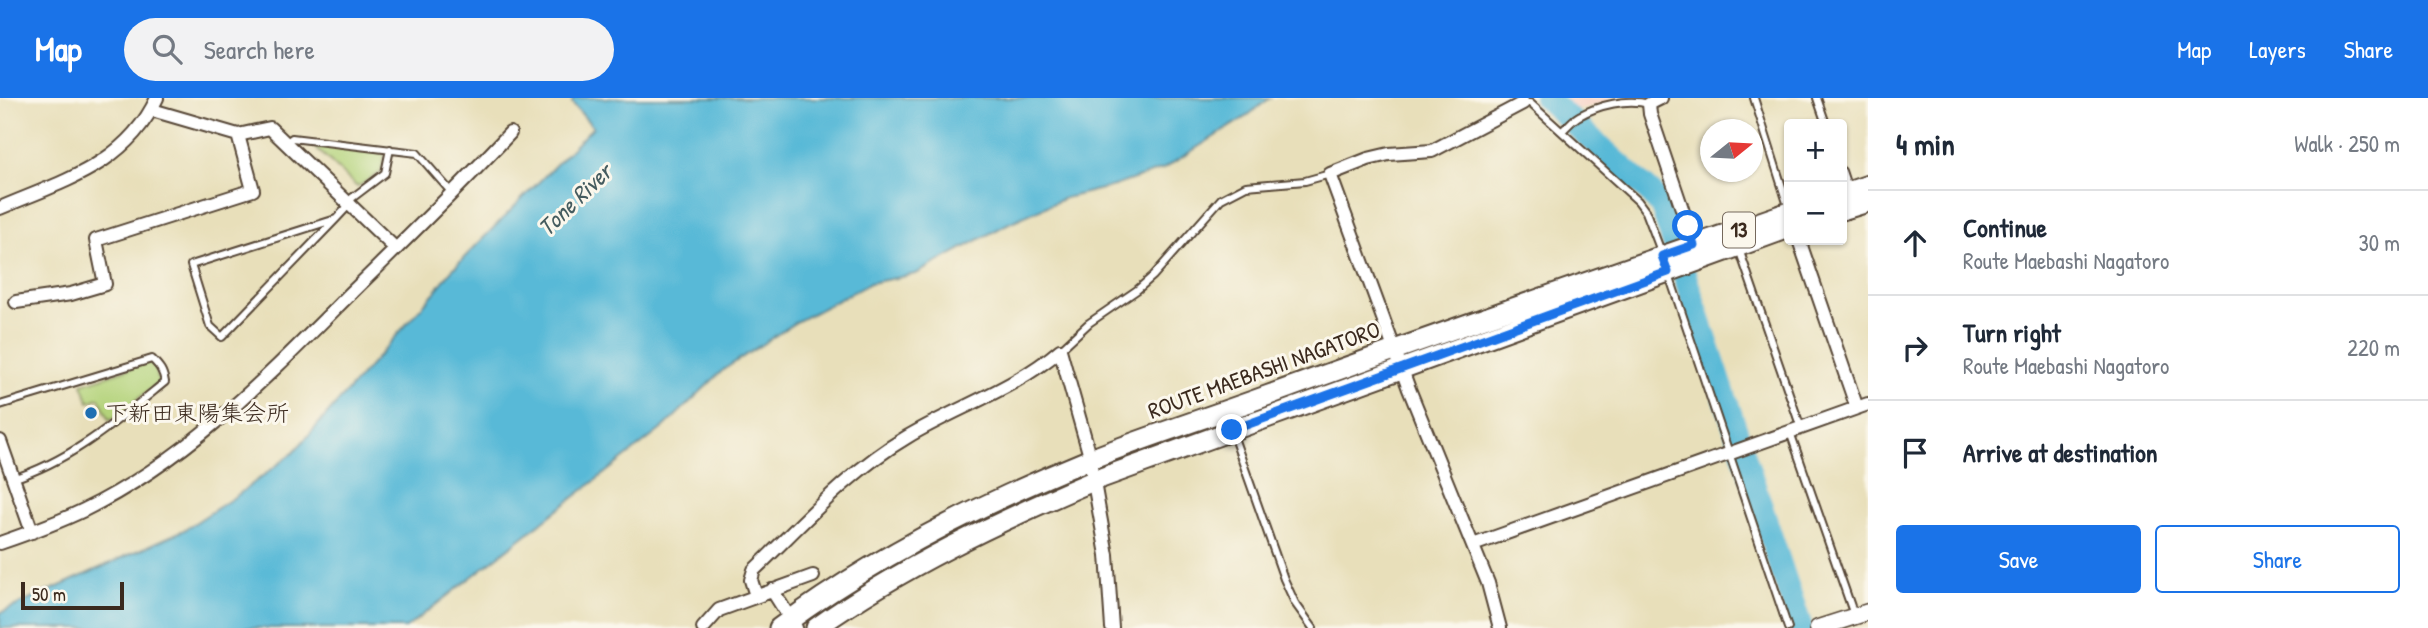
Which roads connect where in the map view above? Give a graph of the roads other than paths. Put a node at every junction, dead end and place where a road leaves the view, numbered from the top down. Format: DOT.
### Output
graph roads {
  1 [pos="1754,98"];
  2 [pos="1817,98"];
  3 [pos="1655,101"];
  4 [pos="1523,103"];
  5 [pos="154,104"];
  6 [pos="1824,119"];
  7 [pos="1565,129"];
  8 [pos="510,133"];
  9 [pos="238,135"];
  10 [pos="285,143"];
  11 [pos="390,149"];
  12 [pos="1329,174"];
  13 [pos="1868,186"];
  14 [pos="452,193"];
  15 [pos="1784,195"];
  16 [pos="1847,197"];
  17 [pos="1847,199"];
  18 [pos="1868,202"];
  19 [pos="350,204"];
  20 [pos="0,208"];
  21 [pos="1784,213"];
  22 [pos="336,219"];
  23 [pos="1784,230"];
  24 [pos="1801,245"];
  25 [pos="1738,247"];
  26 [pos="396,249"];
  27 [pos="1694,254"];
  28 [pos="1667,264"];
  29 [pos="16,302"];
  30 [pos="1394,349"];
  31 [pos="1060,350"];
  32 [pos="1402,369"];
  33 [pos="0,405"];
  34 [pos="1862,406"];
  35 [pos="1232,430"];
  36 [pos="1796,430"];
  37 [pos="0,441"];
  38 [pos="1732,452"];
  39 [pos="1090,459"];
  40 [pos="7,473"];
  41 [pos="1093,481"];
  42 [pos="32,532"];
  43 [pos="0,543"];
  44 [pos="1473,545"];
  45 [pos="813,576"];
  46 [pos="772,590"];
  47 [pos="756,596"];
  48 [pos="1861,614"];
  49 [pos="789,625"];
  50 [pos="703,628"];
  51 [pos="816,628"];
  52 [pos="1112,628"];
  53 [pos="1312,628"];
  54 [pos="1500,628"];
  55 [pos="1788,628"];
  56 [pos="1818,628"];
  1 -- 15 [label="lane"];
  2 -- 6 [label="lane"];
  3 -- 7 [label="lane"];
  3 -- 27 [label="street"];
  4 -- 7 [label="lane"];
  4 -- 12 [label="street"];
  5 -- 9 [label="street"];
  5 -- 20 [label="street"];
  7 -- 28 [label="lane"];
  8 -- 14 [label="street"];
  9 -- 10 [label="street"];
  9 -- 29 [label="street"];
  10 -- 11 [label="lane"];
  10 -- 19 [label="street"];
  11 -- 14 [label="lane"];
  11 -- 19 [label="lane"];
  12 -- 30 [label="street"];
  12 -- 31 [label="lane"];
  13 -- 16 [label="main road"];
  14 -- 26 [label="street"];
  17 -- 18 [label="main road"];
  19 -- 22 [label="lane"];
  19 -- 26 [label="street"];
  21 -- 27 [label="main road, ROUTE MAEBASHI NAGATORO / 13"];
  22 -- 22 [label="lane"];
  23 -- 25 [label="main road, ROUTE MAEBASHI NAGATORO / 13"];
  24 -- 34 [label="street"];
  25 -- 27 [label="main road, ROUTE MAEBASHI NAGATORO / 13"];
  25 -- 36 [label="lane"];
  26 -- 42 [label="street"];
  27 -- 28 [label="main road, ROUTE MAEBASHI NAGATORO / 13"];
  28 -- 30 [label="main road, ROUTE MAEBASHI NAGATORO / 13"];
  28 -- 32 [label="main road, ROUTE MAEBASHI NAGATORO / 13"];
  28 -- 38 [label="lane"];
  30 -- 32 [label="street"];
  30 -- 39 [label="main road, ROUTE MAEBASHI NAGATORO / 13"];
  31 -- 39 [label="street"];
  31 -- 47 [label="street"];
  32 -- 35 [label="main road, ROUTE MAEBASHI NAGATORO / 13"];
  32 -- 44 [label="street"];
  33 -- 40 [label="lane"];
  34 -- 36 [label="street"];
  35 -- 41 [label="main road, ROUTE MAEBASHI NAGATORO / 13"];
  35 -- 53 [label="lane"];
  36 -- 38 [label="street"];
  36 -- 48 [label="lane"];
  37 -- 40 [label="street"];
  38 -- 44 [label="street"];
  38 -- 55 [label="lane"];
  39 -- 41 [label="street"];
  39 -- 49 [label="main road, ROUTE MAEBASHI NAGATORO / 13"];
  40 -- 42 [label="street"];
  41 -- 51 [label="main road, ROUTE MAEBASHI NAGATORO / 13"];
  41 -- 52 [label="street"];
  42 -- 43 [label="street"];
  44 -- 54 [label="street"];
  45 -- 46 [label="street"];
  46 -- 47 [label="street"];
  46 -- 49 [label="street"];
  47 -- 50 [label="street"];
  48 -- 56 [label="street"];
}
